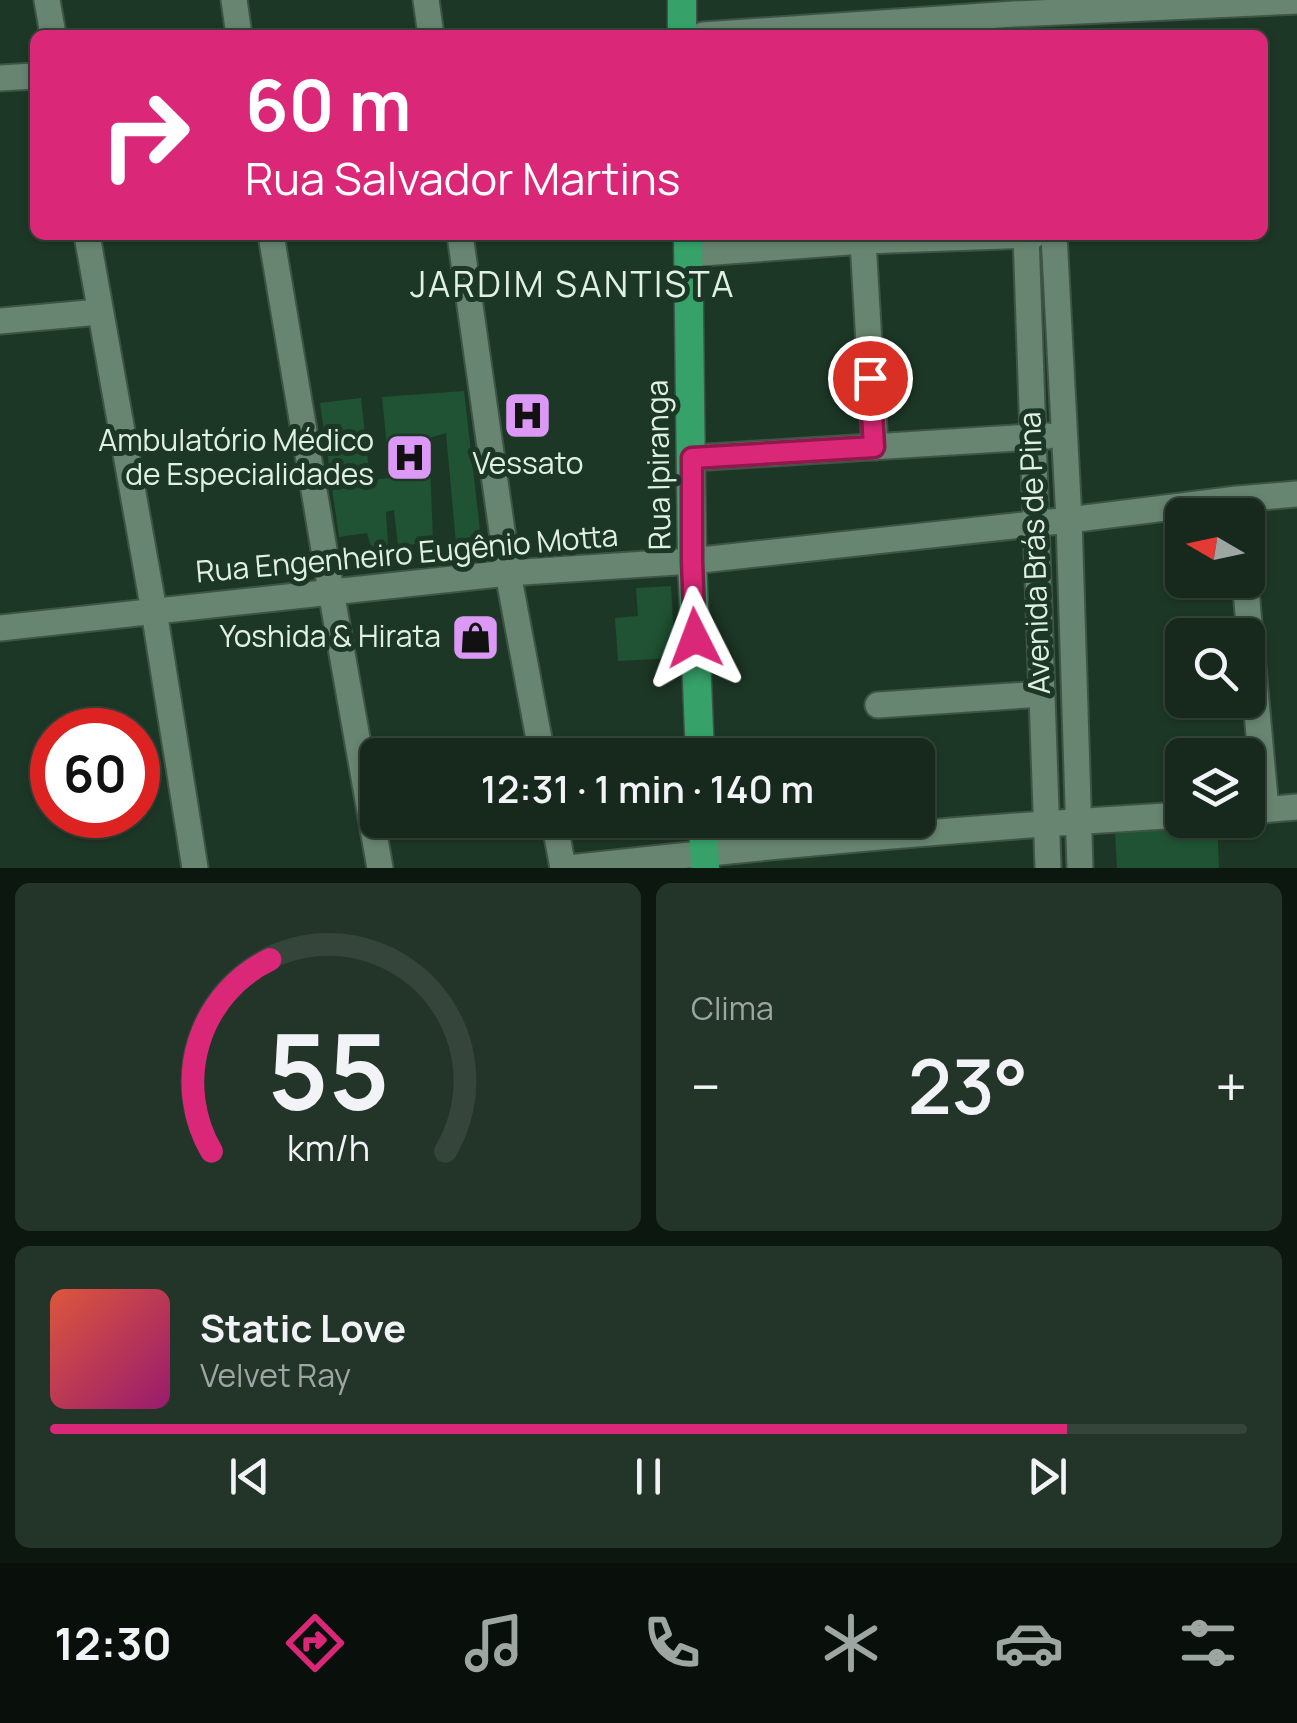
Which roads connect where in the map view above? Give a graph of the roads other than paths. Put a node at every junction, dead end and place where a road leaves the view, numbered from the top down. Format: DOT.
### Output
graph roads {
  1 [pos="47,0"];
  2 [pos="234,0"];
  3 [pos="426,0"];
  4 [pos="682,0"];
  5 [pos="1297,1"];
  6 [pos="1014,16"];
  7 [pos="1045,16"];
  8 [pos="52,30"];
  9 [pos="238,30"];
  10 [pos="430,30"];
  11 [pos="682,30"];
  12 [pos="785,30"];
  13 [pos="30,76"];
  14 [pos="0,78"];
  15 [pos="87,240"];
  16 [pos="272,240"];
  17 [pos="461,240"];
  18 [pos="910,240"];
  19 [pos="1026,240"];
  20 [pos="1054,240"];
  21 [pos="863,242"];
  22 [pos="688,244"];
  23 [pos="100,312"];
  24 [pos="0,321"];
  25 [pos="1063,434"];
  26 [pos="1033,437"];
  27 [pos="874,447"];
  28 [pos="692,458"];
  29 [pos="1297,494"];
  30 [pos="1265,501"];
  31 [pos="1165,513"];
  32 [pos="1069,520"];
  33 [pos="1037,523"];
  34 [pos="692,561"];
  35 [pos="508,573"];
  36 [pos="331,591"];
  37 [pos="1245,598"];
  38 [pos="154,611"];
  39 [pos="0,628"];
  40 [pos="1073,647"];
  41 [pos="1040,648"];
  42 [pos="1042,694"];
  43 [pos="878,706"];
  44 [pos="539,738"];
  45 [pos="699,738"];
  46 [pos="1252,738"];
  47 [pos="1297,807"];
  48 [pos="1265,809"];
  49 [pos="1165,816"];
  50 [pos="1077,821"];
  51 [pos="1045,824"];
  52 [pos="558,838"];
  53 [pos="705,860"];
  54 [pos="195,868"];
  55 [pos="380,868"];
  56 [pos="566,868"];
  57 [pos="1048,868"];
  58 [pos="1080,868"];
  1 -- 8 [label="street"];
  2 -- 9 [label="street"];
  3 -- 10 [label="street"];
  4 -- 11 [label="main road"];
  5 -- 7 [label="street"];
  6 -- 7 [label="street"];
  6 -- 12 [label="street"];
  13 -- 14 [label="street"];
  15 -- 23 [label="street"];
  16 -- 36 [label="street"];
  17 -- 35 [label="street"];
  18 -- 21 [label="street"];
  19 -- 26 [label="street, Avenida Brás de Pina"];
  20 -- 25 [label="street, Avenida Brás de Pina"];
  21 -- 22 [label="street"];
  21 -- 27 [label="street"];
  22 -- 28 [label="main road, Rua Ipiranga"];
  23 -- 24 [label="street"];
  23 -- 38 [label="street"];
  25 -- 26 [label="street"];
  25 -- 32 [label="street, Avenida Brás de Pina"];
  26 -- 27 [label="street"];
  26 -- 33 [label="street, Avenida Brás de Pina"];
  27 -- 28 [label="street"];
  28 -- 34 [label="main road, Rua Ipiranga"];
  29 -- 30 [label="street, Rua Engenheiro Eugênio Motta"];
  31 -- 32 [label="street, Rua Engenheiro Eugênio Motta"];
  32 -- 33 [label="street, Rua Engenheiro Eugênio Motta"];
  32 -- 40 [label="street, Avenida Brás de Pina"];
  33 -- 34 [label="street, Rua Engenheiro Eugênio Motta"];
  33 -- 41 [label="street, Avenida Brás de Pina"];
  34 -- 35 [label="street, Rua Engenheiro Eugênio Motta"];
  34 -- 45 [label="main road, Rua Ipiranga"];
  35 -- 36 [label="street, Rua Engenheiro Eugênio Motta"];
  35 -- 44 [label="street"];
  36 -- 38 [label="street, Rua Engenheiro Eugênio Motta"];
  36 -- 55 [label="street"];
  37 -- 46 [label="street"];
  38 -- 39 [label="street, Rua Engenheiro Eugênio Motta"];
  38 -- 54 [label="street"];
  40 -- 41 [label="street"];
  40 -- 50 [label="street, Avenida Brás de Pina"];
  41 -- 42 [label="street, Avenida Brás de Pina"];
  42 -- 43 [label="street"];
  42 -- 51 [label="street, Avenida Brás de Pina"];
  47 -- 48 [label="street"];
  49 -- 50 [label="street"];
  50 -- 51 [label="street"];
  50 -- 58 [label="street, Avenida Brás de Pina"];
  51 -- 53 [label="street"];
  51 -- 57 [label="street, Avenida Brás de Pina"];
  52 -- 56 [label="street"];
  53 -- 56 [label="street"];
}
